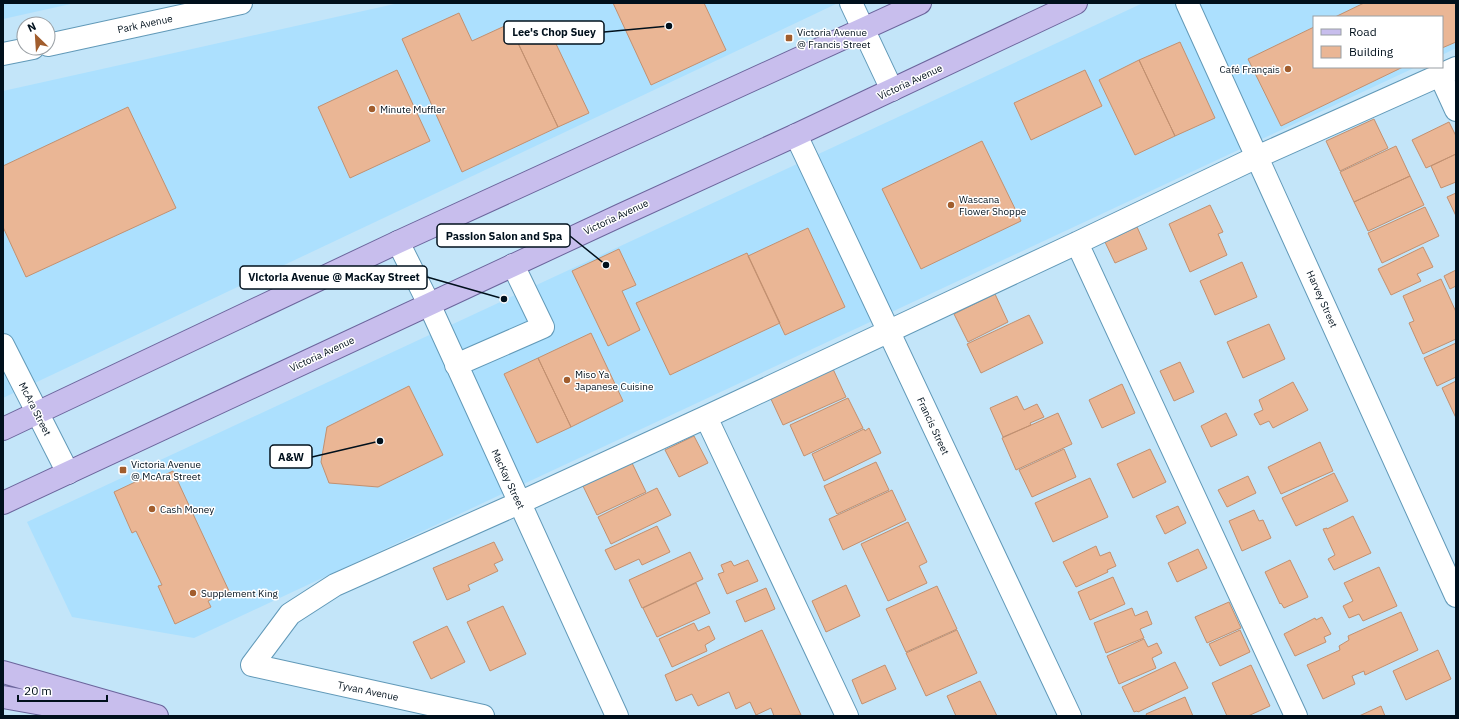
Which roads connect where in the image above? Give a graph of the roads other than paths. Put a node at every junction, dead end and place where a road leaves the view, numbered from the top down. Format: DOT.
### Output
graph roads {
  1 [pos="241,3"];
  2 [pos="851,3"];
  3 [pos="920,3"];
  4 [pos="1076,3"];
  5 [pos="1187,3"];
  6 [pos="863,29"];
  7 [pos="56,43"];
  8 [pos="16,51"];
  9 [pos="3,54"];
  10 [pos="1448,72"];
  11 [pos="892,90"];
  12 [pos="1456,110"];
  13 [pos="796,135"];
  14 [pos="1257,157"];
  15 [pos="398,242"];
  16 [pos="1077,244"];
  17 [pos="514,265"];
  18 [pos="429,304"];
  19 [pos="888,332"];
  20 [pos="3,345"];
  21 [pos="456,365"];
  22 [pos="37,413"];
  23 [pos="706,417"];
  24 [pos="3,430"];
  25 [pos="68,473"];
  26 [pos="25,492"];
  27 [pos="519,502"];
  28 [pos="3,503"];
  29 [pos="3,509"];
  30 [pos="1456,596"];
  31 [pos="3,672"];
  32 [pos="3,697"];
  33 [pos="110,716"];
  34 [pos="157,716"];
  35 [pos="483,716"];
  36 [pos="617,716"];
  37 [pos="847,716"];
  38 [pos="1070,716"];
  39 [pos="1296,716"];
  1 -- 7 [label="street, Park Avenue"];
  2 -- 6 [label="street"];
  3 -- 6 [label="main road"];
  4 -- 11 [label="main road, Victoria Avenue"];
  5 -- 14 [label="street, Harvey Street"];
  6 -- 11 [label="street"];
  6 -- 15 [label="main road"];
  8 -- 9 [label="street"];
  10 -- 12 [label="street"];
  10 -- 14 [label="street"];
  11 -- 13 [label="main road, Victoria Avenue"];
  13 -- 17 [label="main road, Victoria Avenue"];
  13 -- 19 [label="street, Francis Street"];
  14 -- 16 [label="street"];
  14 -- 30 [label="street, Harvey Street"];
  15 -- 18 [label="street, MacKay Street"];
  15 -- 22 [label="main road"];
  16 -- 19 [label="street"];
  16 -- 39 [label="street"];
  17 -- 18 [label="main road, Victoria Avenue"];
  17 -- 21 [label="street"];
  18 -- 21 [label="street, MacKay Street"];
  18 -- 25 [label="main road, Victoria Avenue"];
  19 -- 23 [label="street"];
  19 -- 38 [label="street, Francis Street"];
  20 -- 22 [label="street, McAra Street"];
  21 -- 27 [label="street, MacKay Street"];
  22 -- 24 [label="main road"];
  22 -- 25 [label="street, McAra Street"];
  23 -- 27 [label="street"];
  23 -- 37 [label="street"];
  25 -- 26 [label="main road, Victoria Avenue"];
  26 -- 28 [label="main road, Victoria Avenue"];
  26 -- 29 [label="main road"];
  27 -- 35 [label="street, Tyvan Avenue"];
  27 -- 36 [label="street, MacKay Street"];
  31 -- 34 [label="main road"];
  32 -- 33 [label="main road"];
}
